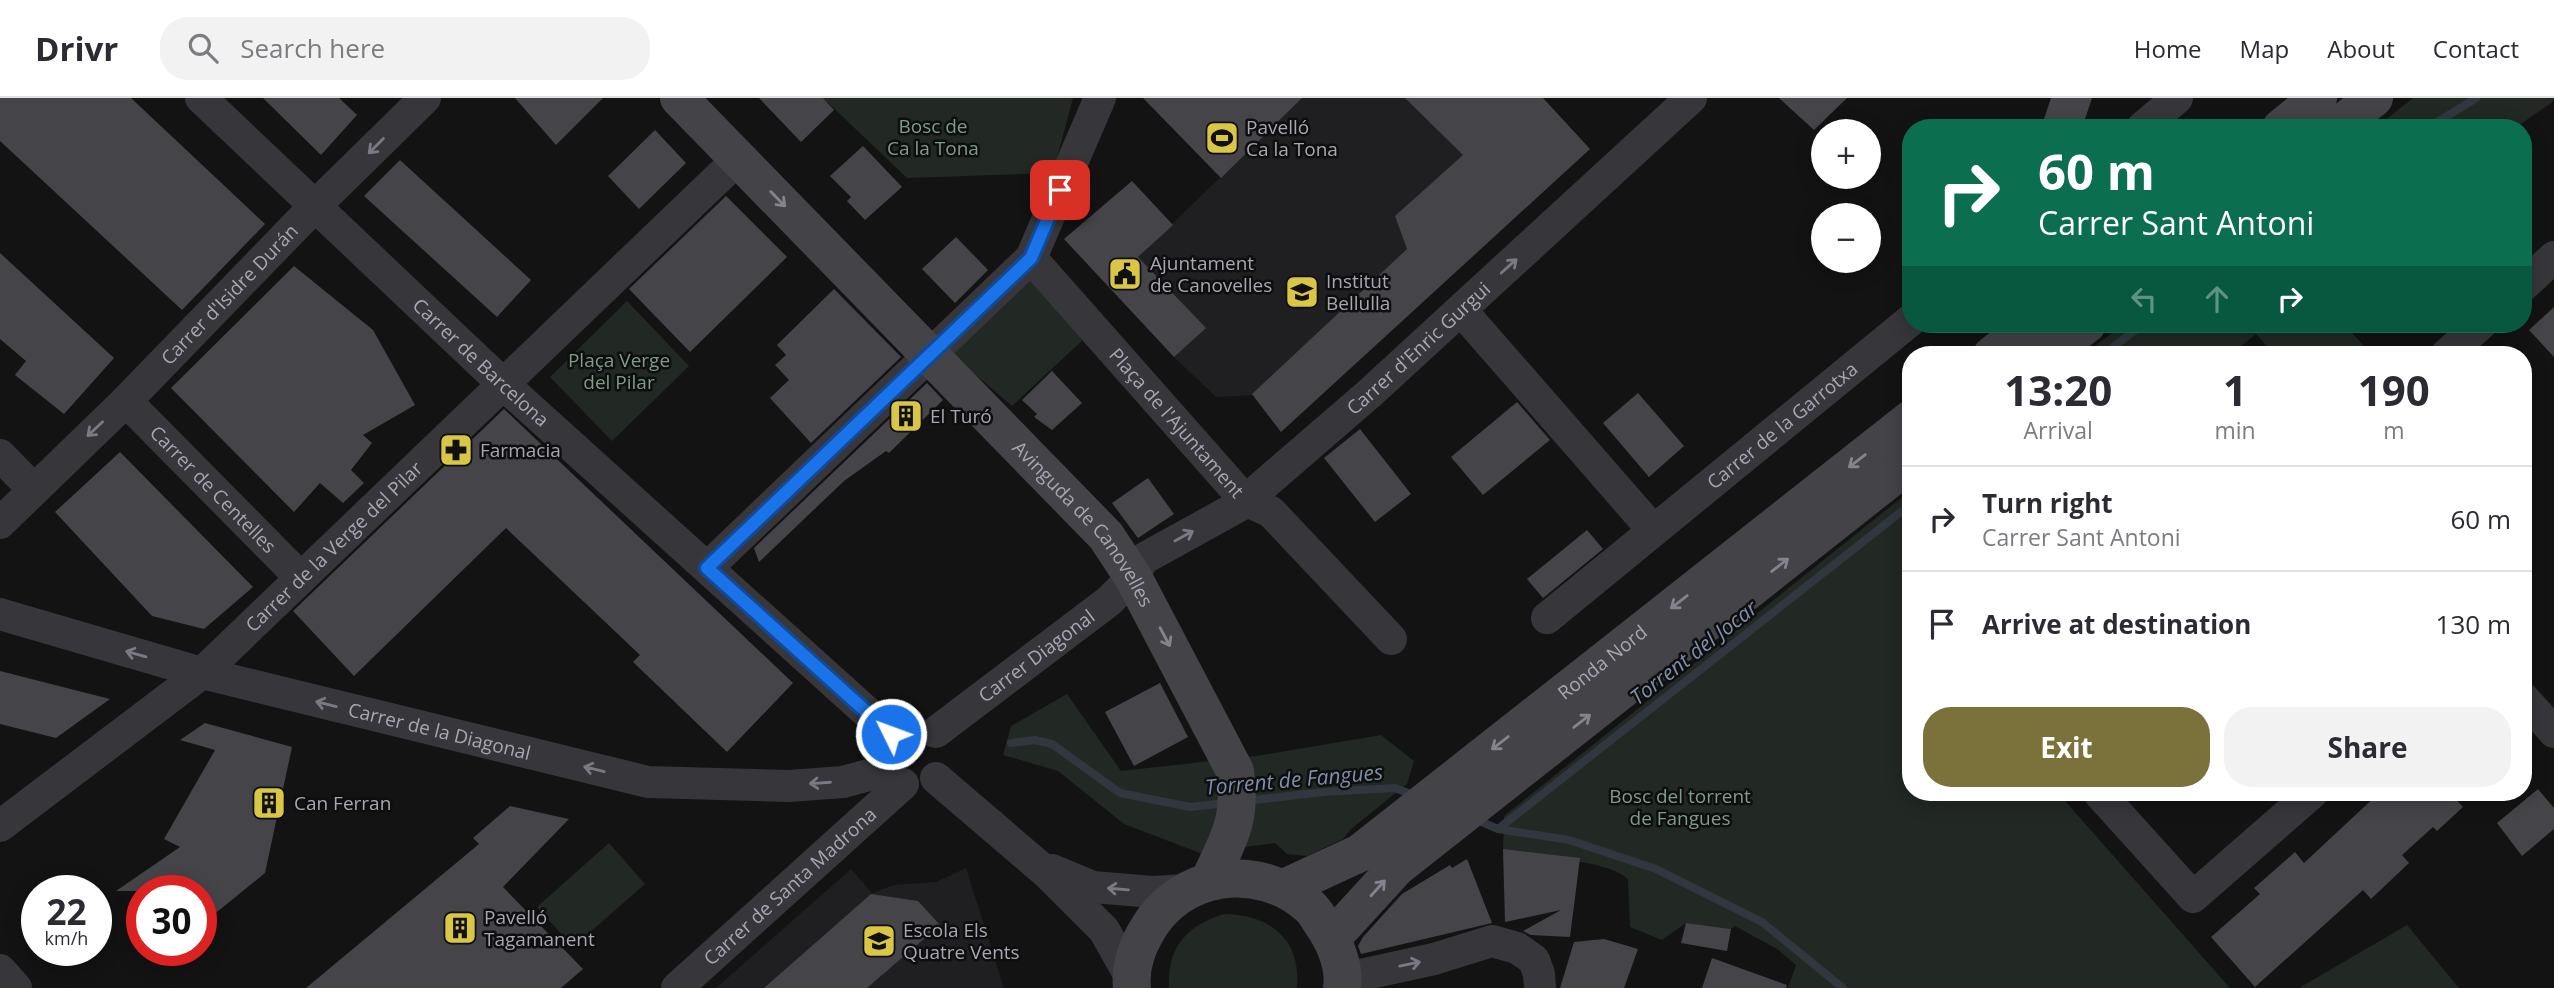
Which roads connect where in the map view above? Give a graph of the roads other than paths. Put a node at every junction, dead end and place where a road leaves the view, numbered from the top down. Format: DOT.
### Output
graph roads {
  1 [pos="201,98"];
  2 [pos="425,98"];
  3 [pos="678,98"];
  4 [pos="1100,98"];
  5 [pos="1691,98"];
  6 [pos="2177,98"];
  7 [pos="2318,98"];
  8 [pos="2374,98"];
  9 [pos="2152,119"];
  10 [pos="2292,119"];
  11 [pos="2347,119"];
  12 [pos="738,159"];
  13 [pos="315,206"];
  14 [pos="2554,257"];
  15 [pos="1031,258"];
  16 [pos="2532,278"];
  17 [pos="1461,310"];
  18 [pos="1902,327"];
  19 [pos="2020,333"];
  20 [pos="2075,333"];
  21 [pos="2471,333"];
  22 [pos="2004,346"];
  23 [pos="2059,346"];
  24 [pos="2456,346"];
  25 [pos="929,355"];
  26 [pos="503,384"];
  27 [pos="126,401"];
  28 [pos="1902,426"];
  29 [pos="0,455"];
  30 [pos="1902,469"];
  31 [pos="33,489"];
  32 [pos="1245,500"];
  33 [pos="0,523"];
  34 [pos="1653,530"];
  35 [pos="707,568"];
  36 [pos="1133,577"];
  37 [pos="301,578"];
  38 [pos="0,614"];
  39 [pos="1547,618"];
  40 [pos="1391,639"];
  41 [pos="202,673"];
  42 [pos="2532,708"];
  43 [pos="936,732"];
  44 [pos="2554,732"];
  45 [pos="891,734"];
  46 [pos="895,777"];
  47 [pos="936,778"];
  48 [pos="2106,801"];
  49 [pos="2303,801"];
  50 [pos="1441,804"];
  51 [pos="0,826"];
  52 [pos="1035,863"];
  53 [pos="1197,885"];
  54 [pos="1284,888"];
  55 [pos="1332,938"];
  56 [pos="0,970"];
  57 [pos="1131,983"];
  58 [pos="1343,983"];
  59 [pos="16,988"];
  60 [pos="677,988"];
  61 [pos="1540,988"];
  1 -- 13 [label="street, Carrer de Barcelona"];
  2 -- 13 [label="street, Carrer d'Isidre Durán, one-way"];
  3 -- 12 [label="main road, Avinguda de Canovelles"];
  4 -- 15 [label="street"];
  17 -- 5 [label="street, Carrer d'Enric Gurgui, one-way"];
  6 -- 9 [label="street"];
  7 -- 10 [label="main road"];
  8 -- 11 [label="main road"];
  12 -- 25 [label="main road, Avinguda de Canovelles, one-way"];
  12 -- 26 [label="street, Carrer de la Verge del Pilar"];
  13 -- 26 [label="street, Carrer de Barcelona"];
  13 -- 27 [label="street, Carrer d'Isidre Durán"];
  14 -- 16 [label="street"];
  15 -- 25 [label="street"];
  15 -- 32 [label="street, Plaça de l'Ajuntament"];
  17 -- 32 [label="street, Carrer d'Enric Gurgui"];
  17 -- 34 [label="street"];
  18 -- 34 [label="street, Carrer de la Garrotxa"];
  19 -- 22 [label="main road"];
  20 -- 23 [label="main road"];
  21 -- 24 [label="street"];
  25 -- 35 [label="street"];
  25 -- 36 [label="main road, Avinguda de Canovelles"];
  26 -- 35 [label="street, Carrer de Barcelona"];
  26 -- 37 [label="street, Carrer de la Verge del Pilar"];
  27 -- 31 [label="street, Carrer d'Isidre Durán, one-way"];
  27 -- 37 [label="street, Carrer de Centelles"];
  28 -- 50 [label="main road, Ronda Nord, one-way"];
  29 -- 31 [label="street"];
  50 -- 30 [label="main road, Ronda Nord, one-way"];
  31 -- 33 [label="street, Carrer d'Isidre Durán"];
  36 -- 32 [label="street, Carrer d'Enric Gurgui, one-way"];
  32 -- 40 [label="street, Plaça de l'Ajuntament"];
  34 -- 39 [label="street, Carrer de la Garrotxa"];
  35 -- 45 [label="street, Carrer de Barcelona"];
  36 -- 43 [label="street, Carrer Diagonal"];
  36 -- 53 [label="main road, Avinguda de Canovelles, one-way"];
  37 -- 41 [label="street, Carrer de la Verge del Pilar"];
  41 -- 38 [label="street, Carrer de la Diagonal, one-way"];
  46 -- 41 [label="street, Carrer de la Diagonal, one-way"];
  41 -- 51 [label="street, Carrer de la Verge del Pilar"];
  42 -- 44 [label="street"];
  43 -- 45 [label="street"];
  43 -- 47 [label="street"];
  45 -- 46 [label="street"];
  46 -- 47 [label="street"];
  46 -- 60 [label="street, Carrer de Santa Madrona"];
  47 -- 52 [label="street"];
  48 -- 49 [label="street"];
  50 -- 54 [label="main road, Ronda Nord"];
  55 -- 50 [label="main road, Ronda Nord, one-way"];
  53 -- 52 [label="street, one-way"];
  52 -- 57 [label="street"];
  53 -- 54 [label="main road"];
  53 -- 57 [label="main road"];
  54 -- 55 [label="main road"];
  55 -- 58 [label="main road"];
  56 -- 59 [label="street"];
  58 -- 61 [label="street, one-way"];
}
